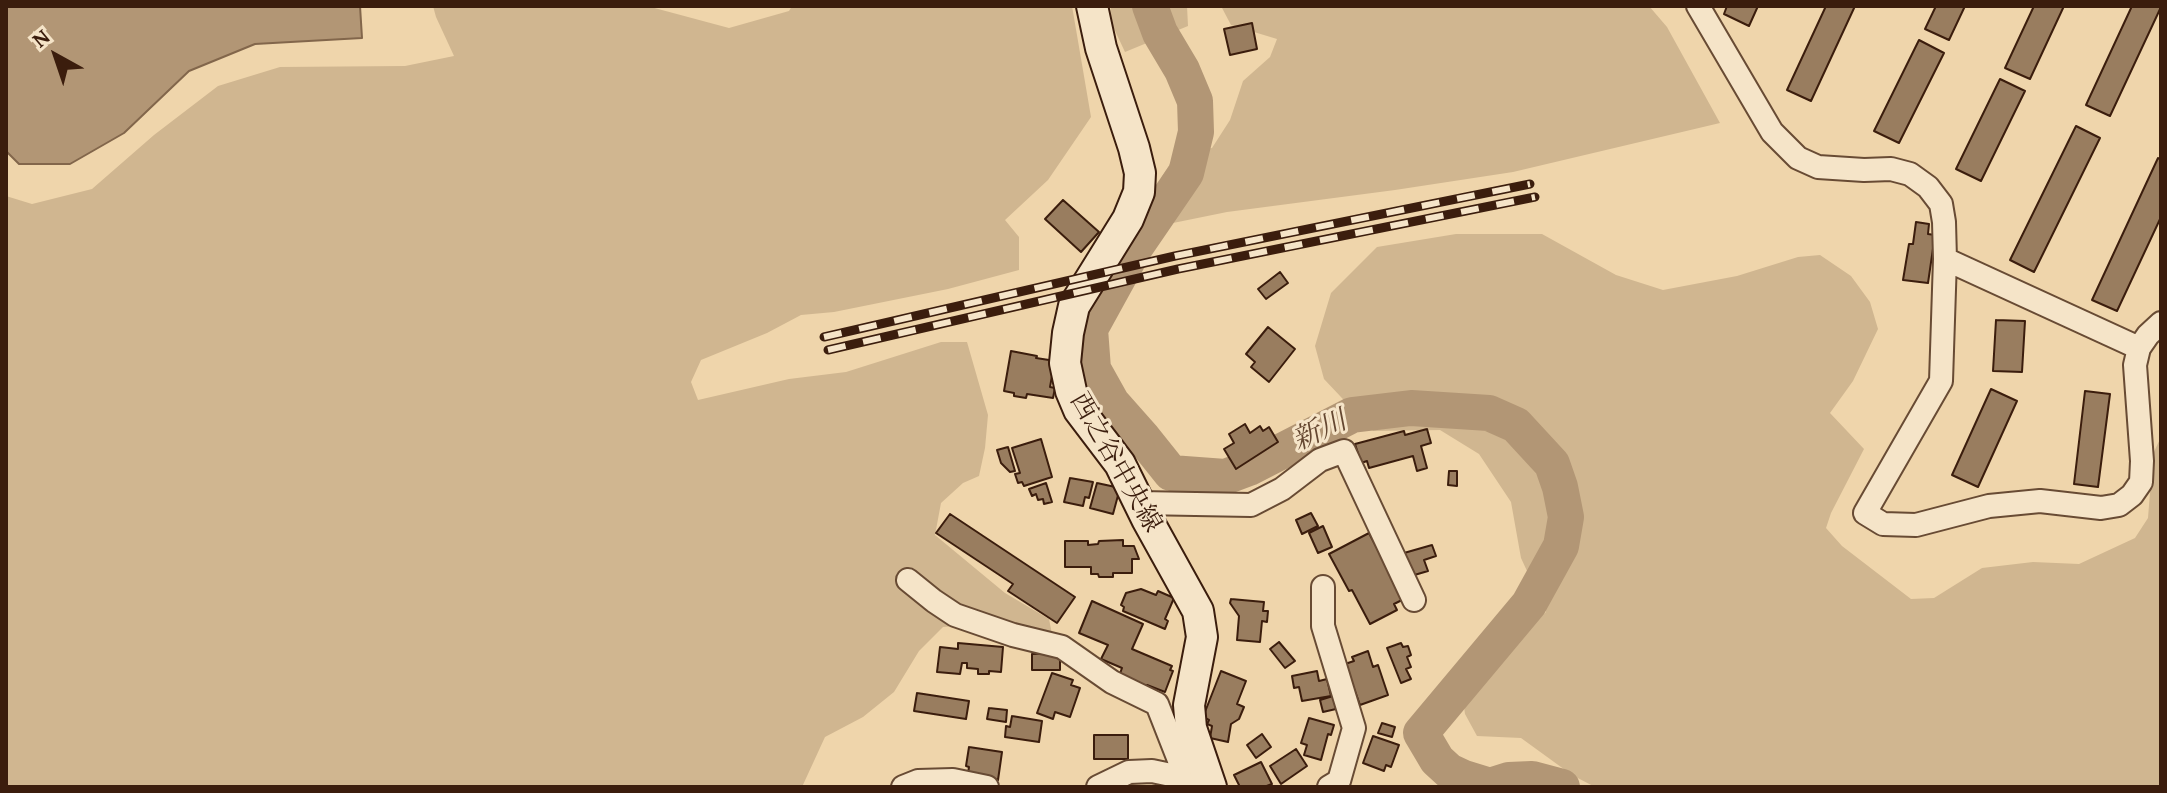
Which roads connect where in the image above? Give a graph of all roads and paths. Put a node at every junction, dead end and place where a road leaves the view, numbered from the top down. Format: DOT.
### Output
graph roads {
  1 [pos="1092,6"];
  2 [pos="1698,6"];
  3 [pos="1945,259"];
  4 [pos="2161,323"];
  5 [pos="2139,348"];
  6 [pos="1140,503"];
  7 [pos="908,580"];
  8 [pos="1323,587"];
  9 [pos="1414,600"];
  10 [pos="1196,786"];
  11 [pos="903,787"];
  12 [pos="987,787"];
  13 [pos="1098,787"];
  14 [pos="1329,787"];
  1 -- 6 [label="street, 西之谷中央線"];
  2 -- 3 [label="street"];
  3 -- 5 [label="street"];
  3 -- 5 [label="street"];
  4 -- 5 [label="street"];
  6 -- 9 [label="street"];
  6 -- 10 [label="street, 西之谷中央線"];
  7 -- 10 [label="street"];
  8 -- 14 [label="street"];
  10 -- 13 [label="street"];
  11 -- 12 [label="street"];
}
